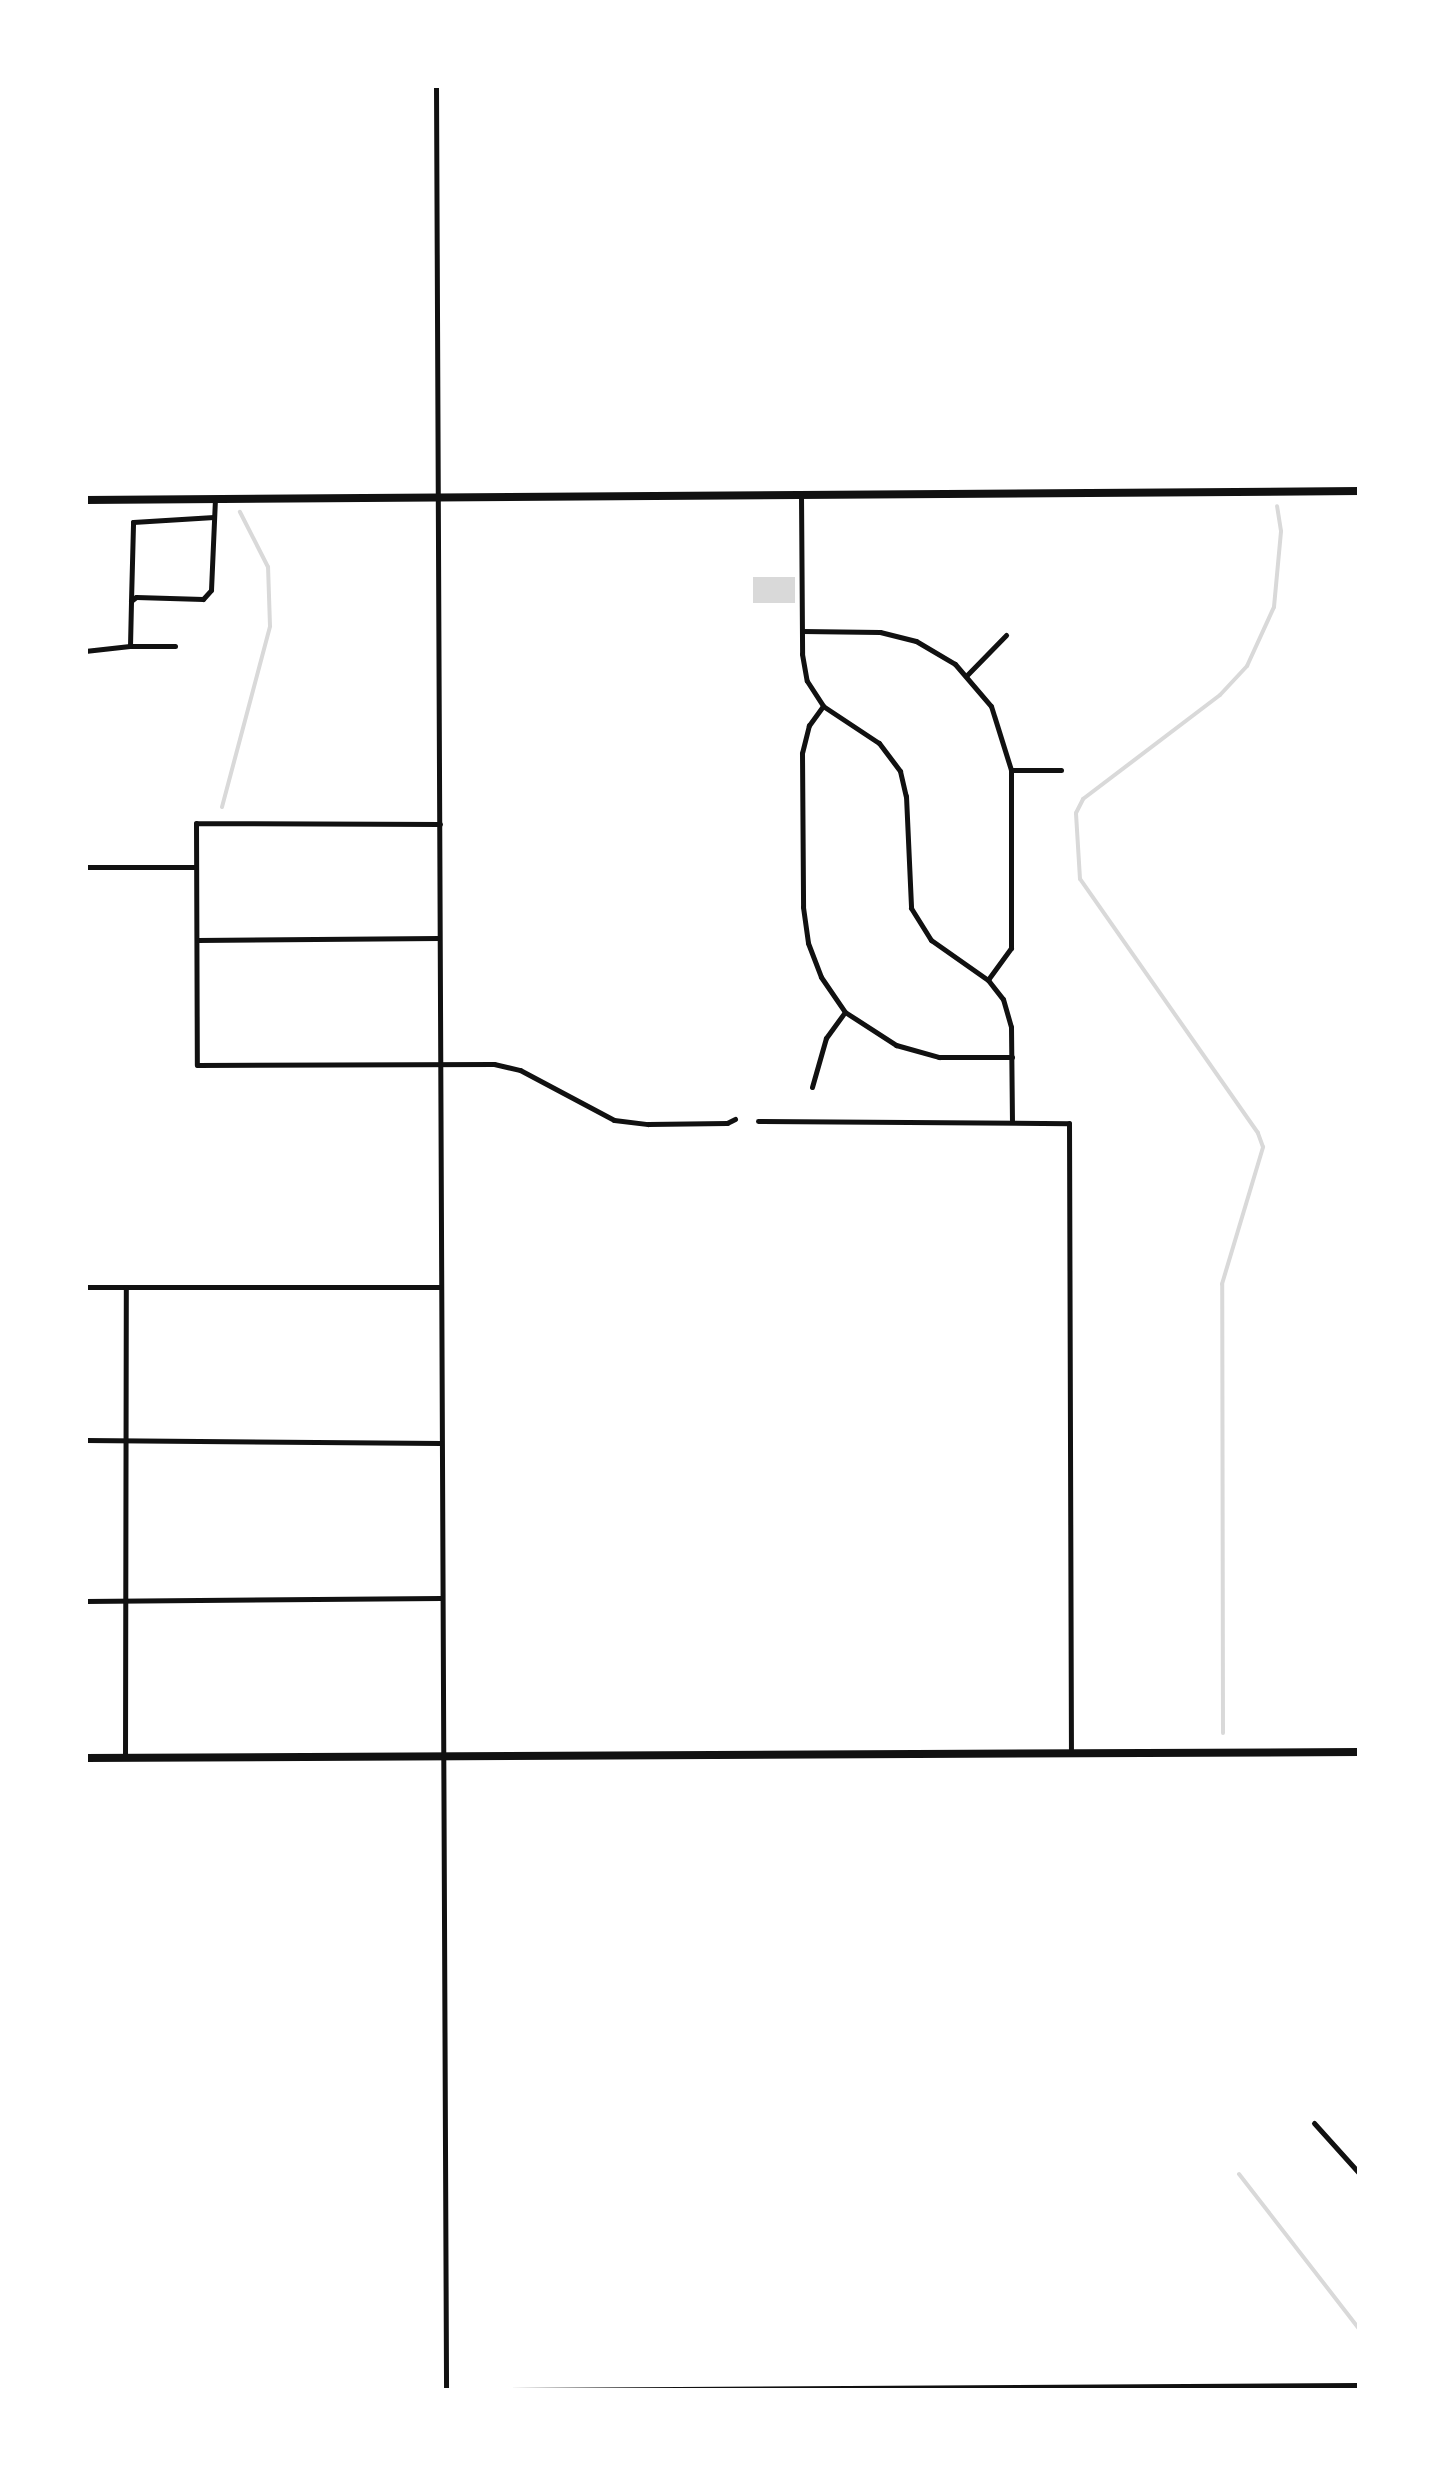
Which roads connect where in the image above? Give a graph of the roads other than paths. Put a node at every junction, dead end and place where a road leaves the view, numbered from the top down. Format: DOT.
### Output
graph roads {
  1 [pos="436,85"];
  2 [pos="1360,491"];
  3 [pos="801,494"];
  4 [pos="437,495"];
  5 [pos="216,498"];
  6 [pos="85,500"];
  7 [pos="215,517"];
  8 [pos="131,601"];
  9 [pos="802,631"];
  10 [pos="1006,634"];
  11 [pos="130,646"];
  12 [pos="175,646"];
  13 [pos="85,651"];
  14 [pos="967,675"];
  15 [pos="823,706"];
  16 [pos="1011,770"];
  17 [pos="1061,770"];
  18 [pos="440,824"];
  19 [pos="85,867"];
  20 [pos="195,867"];
  21 [pos="439,938"];
  22 [pos="198,940"];
  23 [pos="988,980"];
  24 [pos="845,1012"];
  25 [pos="1012,1056"];
  26 [pos="438,1064"];
  27 [pos="812,1087"];
  28 [pos="735,1119"];
  29 [pos="1012,1120"];
  30 [pos="758,1121"];
  31 [pos="85,1287"];
  32 [pos="126,1287"];
  33 [pos="440,1287"];
  34 [pos="85,1440"];
  35 [pos="127,1440"];
  36 [pos="441,1443"];
  37 [pos="441,1598"];
  38 [pos="85,1601"];
  39 [pos="127,1601"];
  40 [pos="1071,1752"];
  41 [pos="1360,1752"];
  42 [pos="441,1757"];
  43 [pos="85,1758"];
  44 [pos="126,1758"];
  45 [pos="1314,2123"];
  46 [pos="1360,2174"];
  47 [pos="1360,2385"];
  48 [pos="446,2390"];
  49 [pos="328,2391"];
  1 -- 4 [label="street"];
  2 -- 3 [label="main road"];
  3 -- 4 [label="main road"];
  3 -- 9 [label="street"];
  4 -- 5 [label="main road"];
  4 -- 18 [label="street"];
  5 -- 6 [label="main road"];
  5 -- 7 [label="street"];
  7 -- 8 [label="street"];
  7 -- 8 [label="street"];
  8 -- 11 [label="street"];
  9 -- 14 [label="street"];
  9 -- 15 [label="street"];
  10 -- 14 [label="street"];
  11 -- 12 [label="street"];
  11 -- 13 [label="street"];
  14 -- 16 [label="street"];
  15 -- 23 [label="street"];
  15 -- 24 [label="street"];
  16 -- 17 [label="street"];
  16 -- 23 [label="street"];
  18 -- 20 [label="street"];
  18 -- 21 [label="street"];
  19 -- 20 [label="street"];
  20 -- 22 [label="street"];
  21 -- 22 [label="street"];
  21 -- 26 [label="street"];
  22 -- 26 [label="street"];
  23 -- 25 [label="street"];
  24 -- 25 [label="street"];
  24 -- 27 [label="street"];
  25 -- 29 [label="street"];
  26 -- 28 [label="street"];
  26 -- 33 [label="street"];
  29 -- 30 [label="street"];
  29 -- 40 [label="street"];
  31 -- 32 [label="street"];
  32 -- 33 [label="street"];
  32 -- 35 [label="street"];
  33 -- 36 [label="street"];
  34 -- 35 [label="street"];
  35 -- 36 [label="street"];
  35 -- 39 [label="street"];
  36 -- 37 [label="street"];
  37 -- 39 [label="street"];
  37 -- 42 [label="street"];
  38 -- 39 [label="street"];
  39 -- 44 [label="street"];
  40 -- 41 [label="main road"];
  40 -- 42 [label="main road"];
  42 -- 44 [label="main road"];
  42 -- 48 [label="street"];
  43 -- 44 [label="main road"];
  45 -- 46 [label="street"];
  47 -- 48 [label="street"];
  48 -- 49 [label="street"];
}
